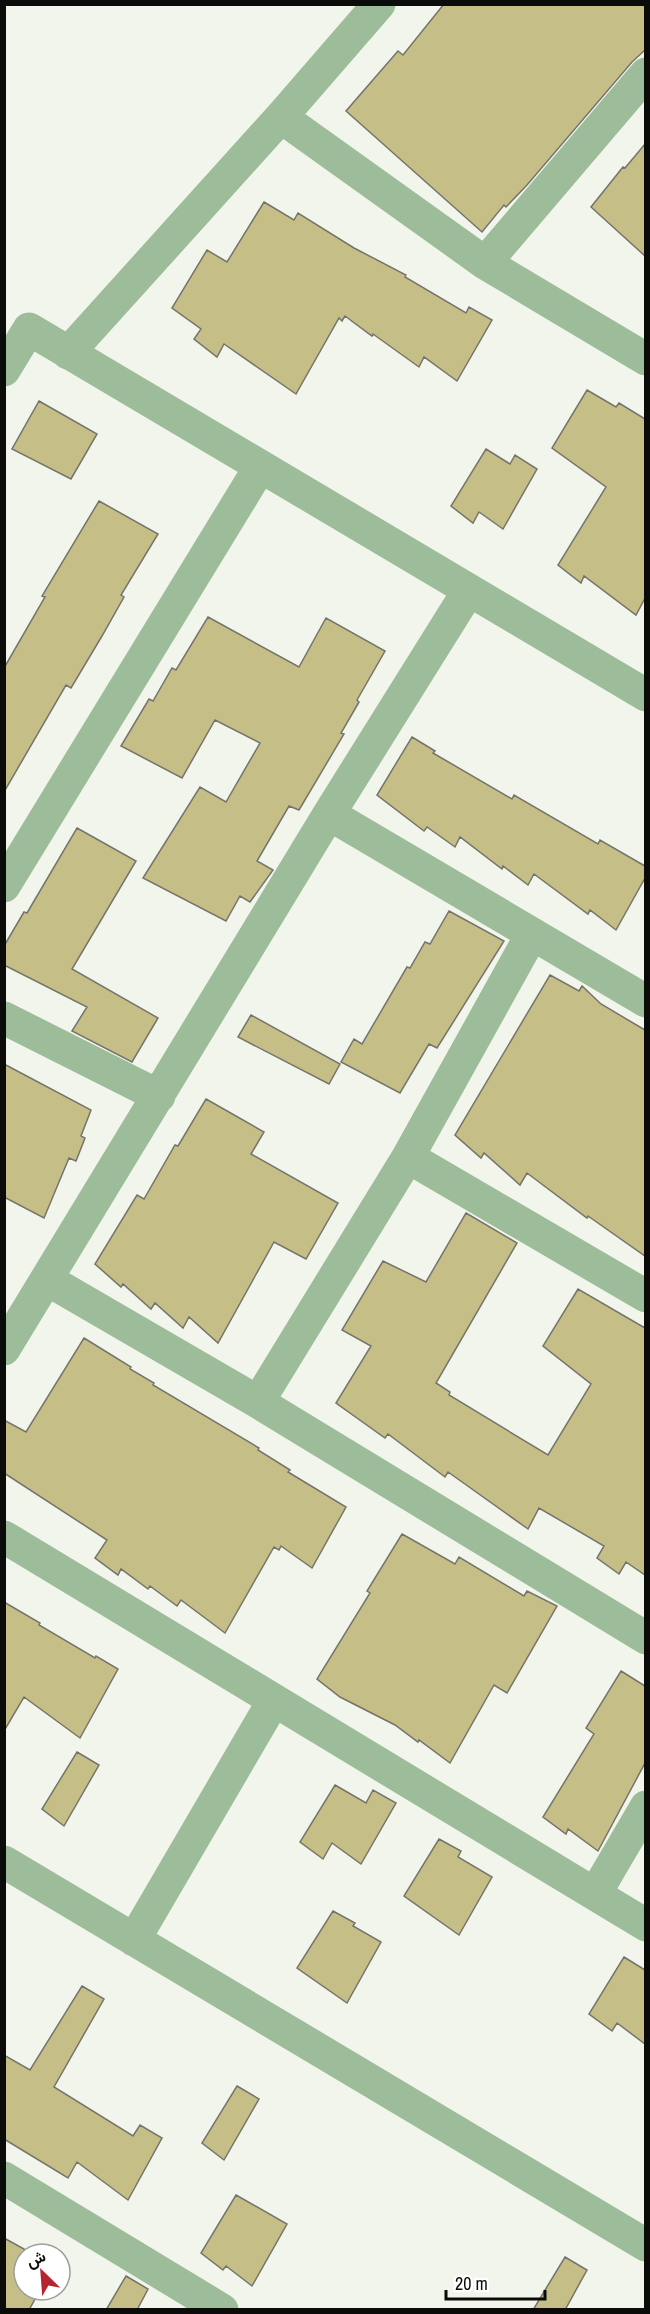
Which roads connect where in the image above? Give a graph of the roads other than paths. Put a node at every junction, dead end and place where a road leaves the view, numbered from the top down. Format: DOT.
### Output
graph roads {
  1 [pos="379,4"];
  2 [pos="645,74"];
  3 [pos="281,117"];
  4 [pos="485,262"];
  5 [pos="68,353"];
  6 [pos="645,359"];
  7 [pos="4,370"];
  8 [pos="260,467"];
  9 [pos="469,590"];
  10 [pos="645,695"];
  11 [pos="329,814"];
  12 [pos="4,886"];
  13 [pos="532,934"];
  14 [pos="645,1001"];
  15 [pos="4,1018"];
  16 [pos="159,1096"];
  17 [pos="408,1157"];
  18 [pos="48,1280"];
  19 [pos="645,1296"];
  20 [pos="4,1349"];
  21 [pos="258,1402"];
  22 [pos="4,1537"];
  23 [pos="645,1638"];
  24 [pos="274,1700"];
  25 [pos="645,1807"];
  26 [pos="6,1866"];
  27 [pos="594,1894"];
  28 [pos="645,1925"];
  29 [pos="134,1940"];
  30 [pos="4,2178"];
  31 [pos="645,2245"];
  32 [pos="222,2310"];
  1 -- 3 [label="street"];
  2 -- 4 [label="street"];
  3 -- 4 [label="street"];
  3 -- 5 [label="street"];
  4 -- 6 [label="street"];
  5 -- 7 [label="street"];
  5 -- 8 [label="street"];
  8 -- 9 [label="street"];
  8 -- 12 [label="street"];
  9 -- 10 [label="street"];
  9 -- 11 [label="street"];
  11 -- 13 [label="street"];
  11 -- 16 [label="street"];
  13 -- 14 [label="street"];
  13 -- 17 [label="street"];
  15 -- 16 [label="street"];
  16 -- 18 [label="street"];
  17 -- 19 [label="street"];
  17 -- 21 [label="street"];
  18 -- 20 [label="street"];
  18 -- 21 [label="street"];
  21 -- 23 [label="street"];
  22 -- 24 [label="street"];
  24 -- 27 [label="street"];
  24 -- 29 [label="street"];
  25 -- 27 [label="street"];
  26 -- 29 [label="street"];
  27 -- 28 [label="street"];
  29 -- 31 [label="street"];
  30 -- 32 [label="street"];
}
